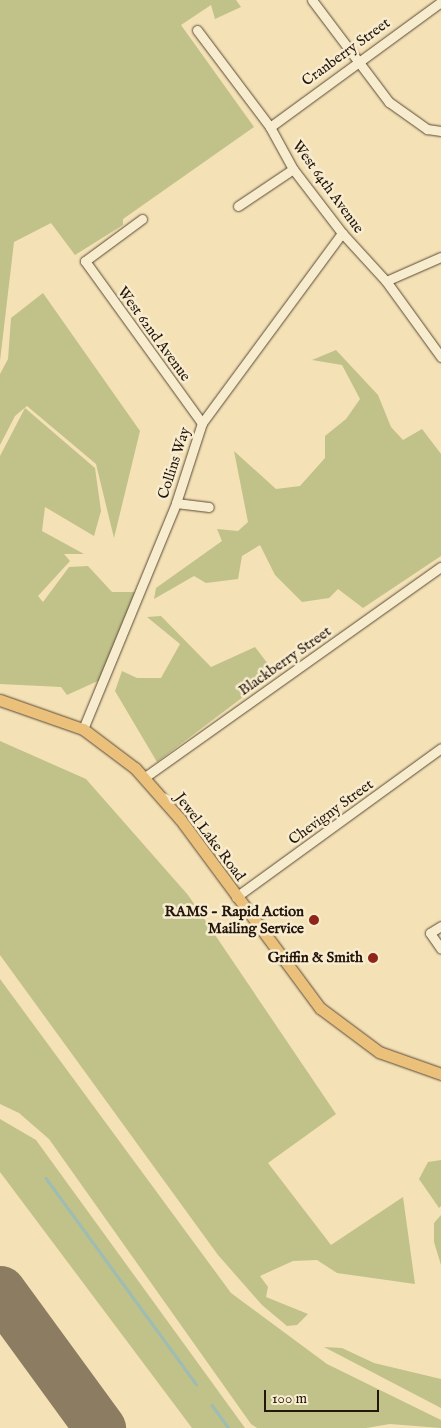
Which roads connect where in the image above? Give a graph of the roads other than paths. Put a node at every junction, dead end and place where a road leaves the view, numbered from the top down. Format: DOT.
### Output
graph roads {
  1 [pos="312,0"];
  2 [pos="441,2"];
  3 [pos="197,30"];
  4 [pos="356,60"];
  5 [pos="270,127"];
  6 [pos="441,131"];
  7 [pos="294,169"];
  8 [pos="238,206"];
  9 [pos="142,219"];
  10 [pos="342,233"];
  11 [pos="441,256"];
  12 [pos="386,281"];
  13 [pos="441,357"];
  14 [pos="202,423"];
  15 [pos="176,503"];
  16 [pos="209,507"];
  17 [pos="441,567"];
  18 [pos="0,700"];
  19 [pos="83,729"];
  20 [pos="441,748"];
  21 [pos="145,777"];
  22 [pos="236,897"];
  23 [pos="441,926"];
  24 [pos="441,949"];
  25 [pos="441,1074"];
  1 -- 4 [label="street"];
  2 -- 4 [label="street, Cranberry Street"];
  3 -- 5 [label="street, West 64th Avenue"];
  4 -- 5 [label="street, Cranberry Street"];
  4 -- 6 [label="street"];
  5 -- 7 [label="street, West 64th Avenue"];
  7 -- 8 [label="street"];
  7 -- 10 [label="street, West 64th Avenue"];
  9 -- 14 [label="street, West 62nd Avenue"];
  10 -- 12 [label="street, West 64th Avenue"];
  10 -- 14 [label="street, Collins Way"];
  11 -- 12 [label="street"];
  12 -- 13 [label="street, West 64th Avenue"];
  14 -- 15 [label="street, Collins Way"];
  15 -- 16 [label="street"];
  15 -- 19 [label="street, Collins Way"];
  17 -- 21 [label="street, Blackberry Street"];
  18 -- 19 [label="main road, Jewel Lake Road"];
  19 -- 21 [label="main road, Jewel Lake Road"];
  20 -- 22 [label="street, Chevigny Street"];
  21 -- 22 [label="main road, Jewel Lake Road"];
  22 -- 25 [label="main road, Jewel Lake Road"];
  23 -- 24 [label="street"];
}
